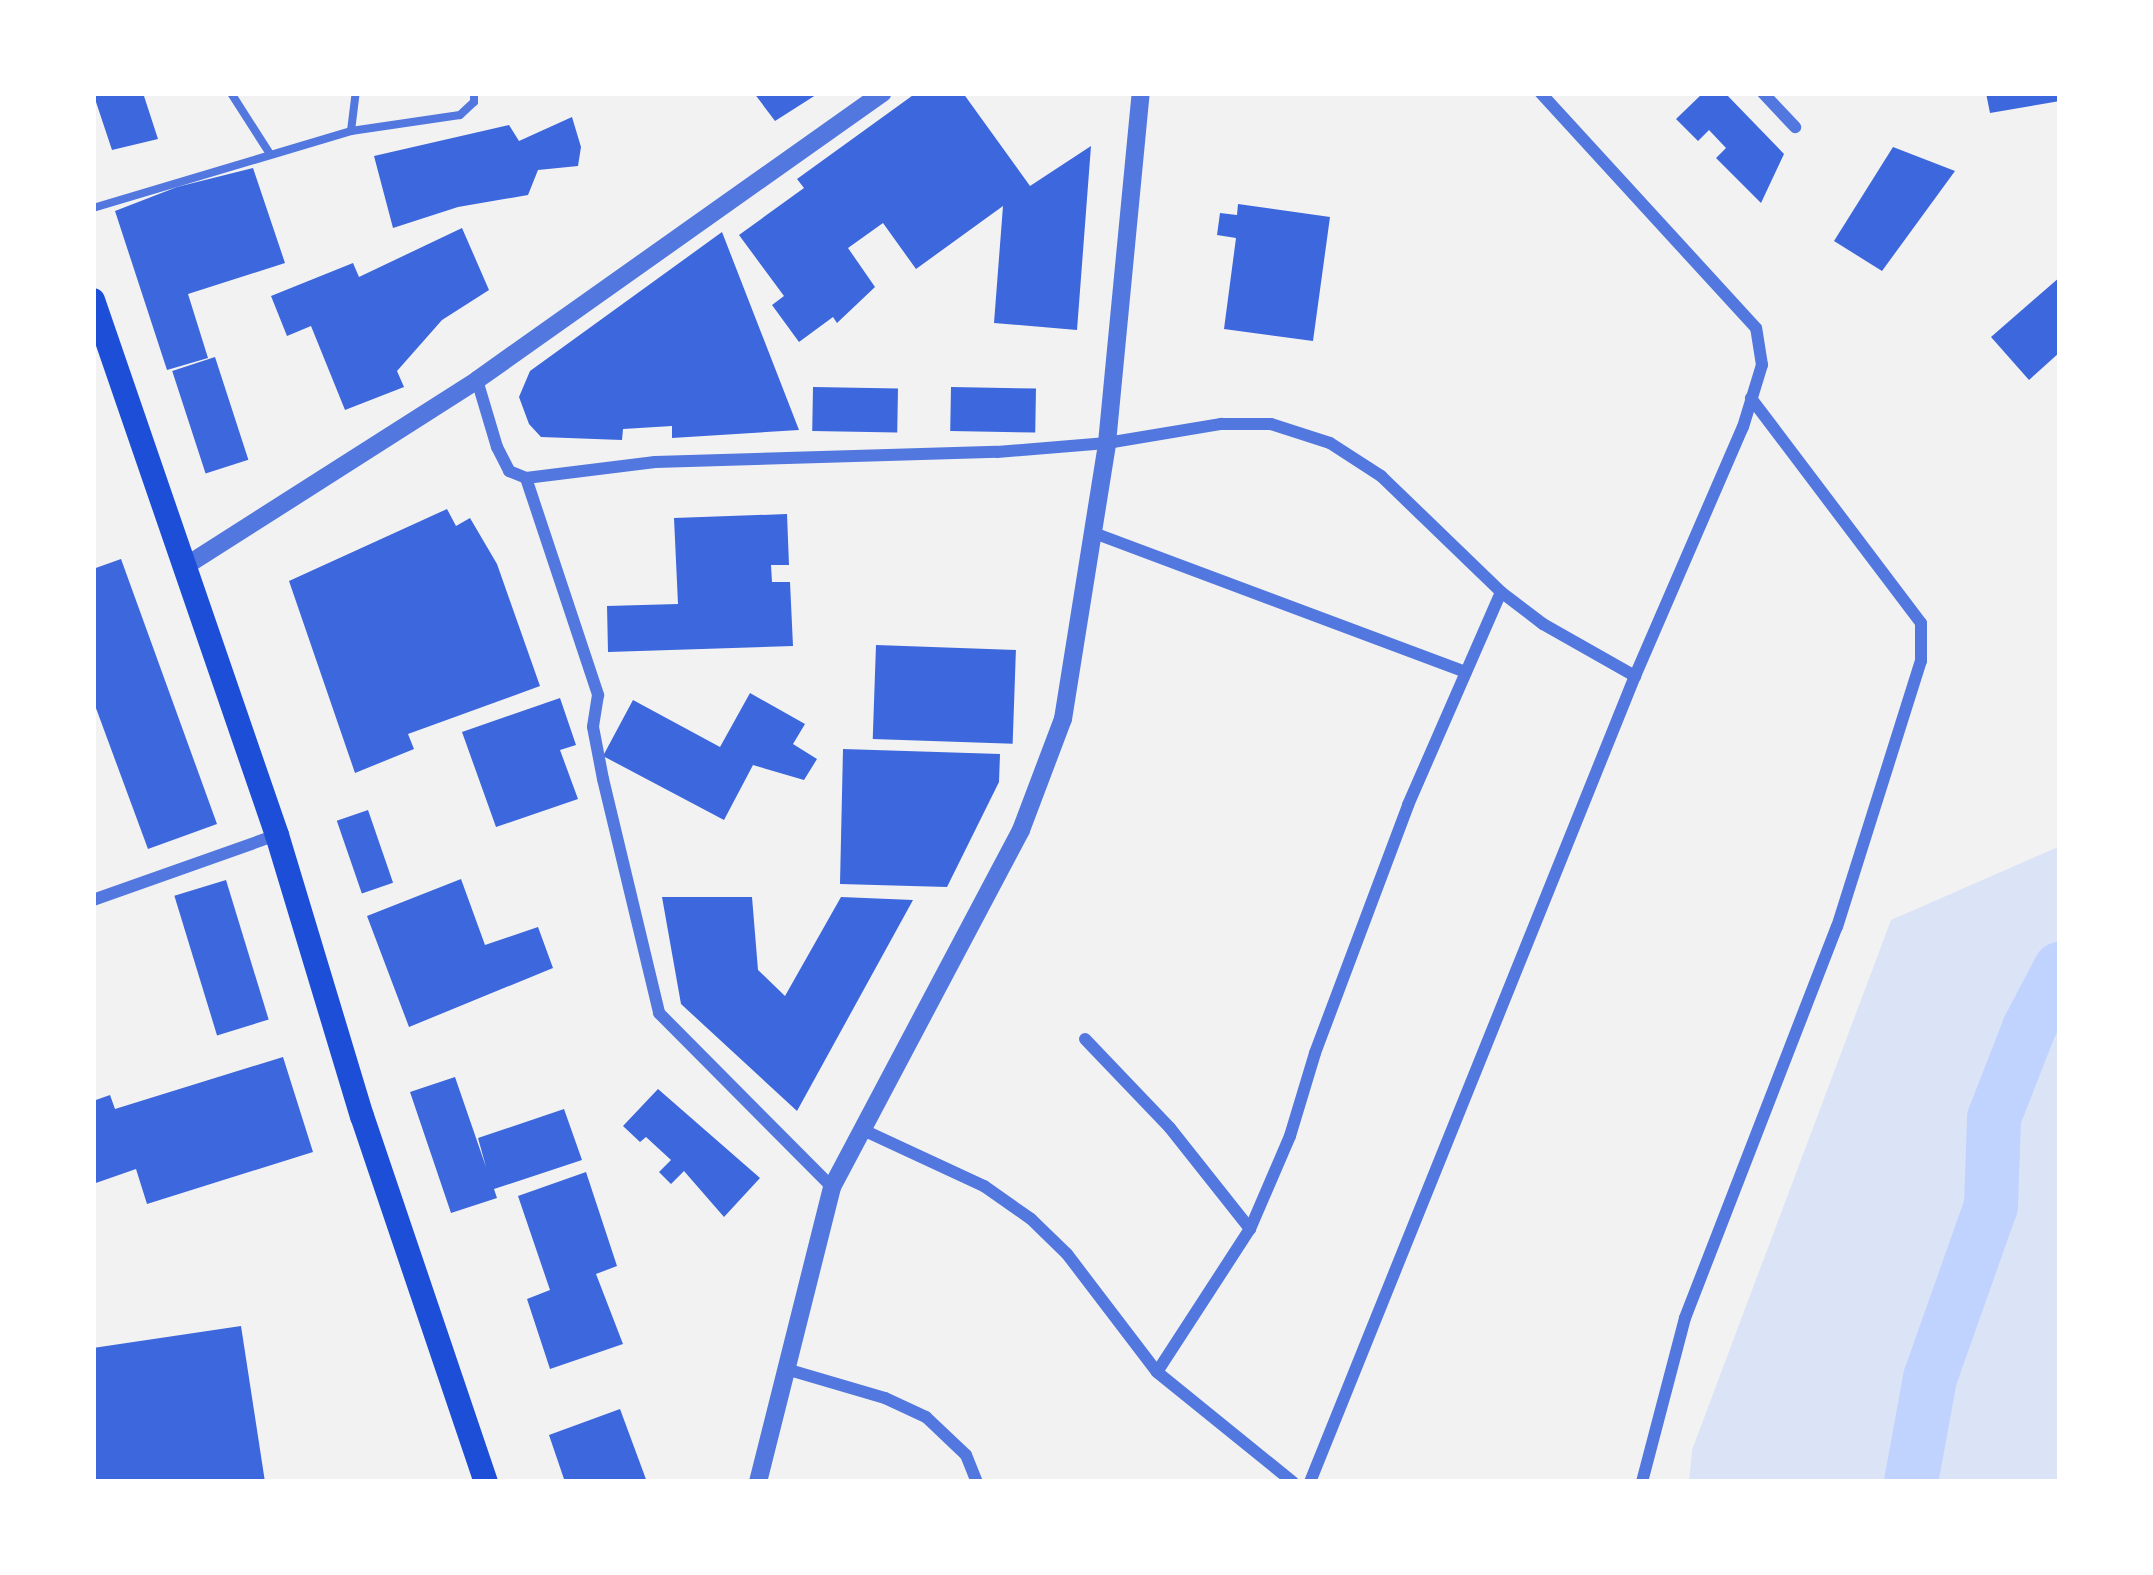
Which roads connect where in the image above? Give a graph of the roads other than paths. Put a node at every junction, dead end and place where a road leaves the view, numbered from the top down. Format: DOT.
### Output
graph roads {
  1 [pos="231,93"];
  2 [pos="356,93"];
  3 [pos="474,93"];
  4 [pos="883,93"];
  5 [pos="1141,93"];
  6 [pos="1541,93"];
  7 [pos="1763,93"];
  8 [pos="1795,127"];
  9 [pos="351,131"];
  10 [pos="270,154"];
  11 [pos="93,208"];
  12 [pos="93,300"];
  13 [pos="477,380"];
  14 [pos="1750,398"];
  15 [pos="1107,443"];
  16 [pos="526,478"];
  17 [pos="1094,533"];
  18 [pos="184,567"];
  19 [pos="1501,592"];
  20 [pos="1466,672"];
  21 [pos="1635,676"];
  22 [pos="277,835"];
  23 [pos="93,900"];
  24 [pos="1084,1039"];
  25 [pos="861,1129"];
  26 [pos="832,1187"];
  27 [pos="1250,1229"];
  28 [pos="785,1369"];
  29 [pos="1157,1372"];
  30 [pos="486,1482"];
  31 [pos="758,1482"];
  32 [pos="977,1482"];
  33 [pos="1293,1482"];
  34 [pos="1310,1482"];
  35 [pos="1642,1482"];
  1 -- 10 [label="lane"];
  2 -- 9 [label="lane"];
  3 -- 9 [label="lane"];
  4 -- 13 [label="street"];
  5 -- 15 [label="street"];
  6 -- 14 [label="street"];
  7 -- 8 [label="street"];
  9 -- 10 [label="lane"];
  10 -- 11 [label="lane"];
  12 -- 18 [label="main road"];
  13 -- 16 [label="street"];
  13 -- 18 [label="street"];
  14 -- 21 [label="street"];
  14 -- 35 [label="street"];
  15 -- 16 [label="street"];
  15 -- 17 [label="street"];
  15 -- 19 [label="street"];
  16 -- 26 [label="street"];
  17 -- 20 [label="street"];
  17 -- 25 [label="street"];
  18 -- 22 [label="main road"];
  19 -- 20 [label="street"];
  19 -- 21 [label="street"];
  20 -- 27 [label="street"];
  21 -- 34 [label="street"];
  22 -- 23 [label="street"];
  22 -- 30 [label="main road"];
  24 -- 27 [label="street"];
  25 -- 26 [label="street"];
  25 -- 29 [label="street"];
  26 -- 28 [label="street"];
  27 -- 29 [label="street"];
  28 -- 31 [label="street"];
  28 -- 32 [label="street"];
  29 -- 33 [label="street"];
}
